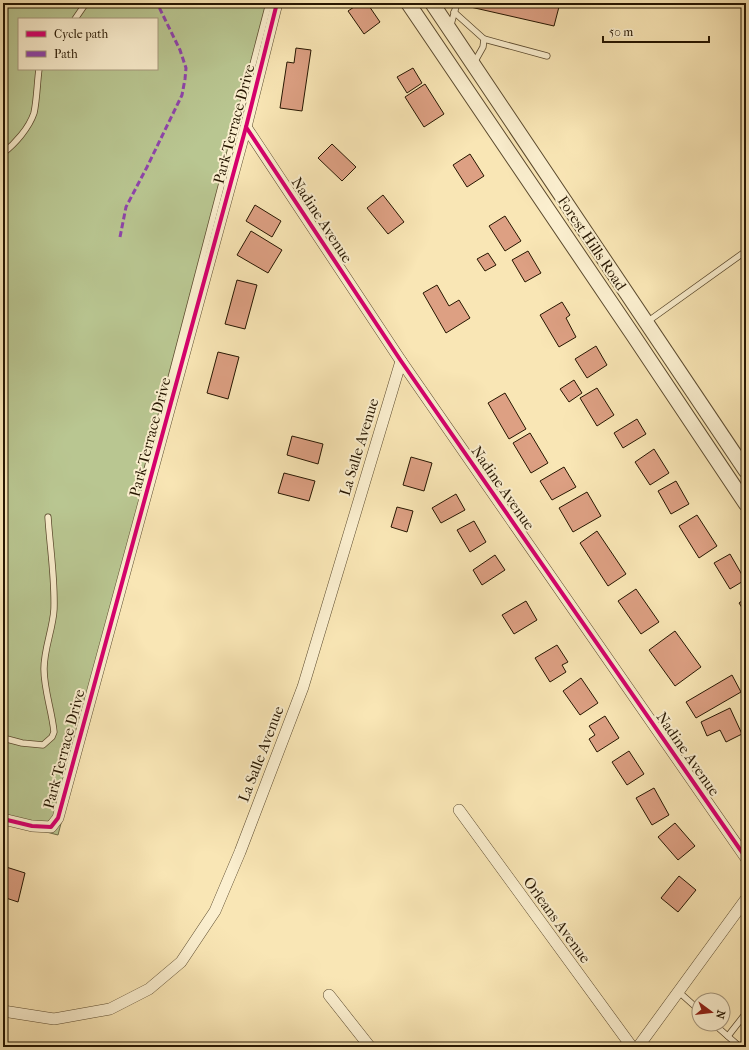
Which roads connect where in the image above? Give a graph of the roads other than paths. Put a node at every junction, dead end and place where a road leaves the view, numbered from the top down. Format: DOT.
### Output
graph roads {
  1 [pos="86,3"];
  2 [pos="269,3"];
  3 [pos="277,3"];
  4 [pos="408,3"];
  5 [pos="432,3"];
  6 [pos="457,3"];
  7 [pos="454,12"];
  8 [pos="76,18"];
  9 [pos="450,30"];
  10 [pos="484,39"];
  11 [pos="547,56"];
  12 [pos="473,65"];
  13 [pos="39,70"];
  14 [pos="460,79"];
  15 [pos="246,127"];
  16 [pos="3,153"];
  17 [pos="746,251"];
  18 [pos="647,323"];
  19 [pos="633,335"];
  20 [pos="401,361"];
  21 [pos="746,471"];
  22 [pos="746,504"];
  23 [pos="48,517"];
  24 [pos="3,738"];
  25 [pos="459,810"];
  26 [pos="3,814"];
  27 [pos="3,819"];
  28 [pos="746,858"];
  29 [pos="746,899"];
  30 [pos="679,992"];
  31 [pos="329,995"];
  32 [pos="691,1003"];
  33 [pos="3,1011"];
  34 [pos="746,1013"];
  35 [pos="723,1032"];
  36 [pos="728,1036"];
  37 [pos="370,1047"];
  38 [pos="632,1047"];
  39 [pos="638,1047"];
  40 [pos="740,1047"];
  1 -- 8 [label="lane"];
  2 -- 26 [label="lane"];
  3 -- 15 [label="street, Park Terrace Drive"];
  4 -- 14 [label="street, Forest Hills Road"];
  5 -- 9 [label="street, Forest Hills Road"];
  6 -- 7 [label="lane"];
  7 -- 9 [label="lane"];
  7 -- 10 [label="lane"];
  9 -- 12 [label="street, Forest Hills Road"];
  10 -- 11 [label="lane"];
  10 -- 12 [label="lane"];
  12 -- 14 [label="street"];
  12 -- 18 [label="street, Forest Hills Road"];
  13 -- 16 [label="lane"];
  14 -- 19 [label="street, Forest Hills Road"];
  15 -- 20 [label="street, Nadine Avenue"];
  15 -- 27 [label="street, Park Terrace Drive"];
  17 -- 18 [label="lane"];
  18 -- 19 [label="street"];
  18 -- 21 [label="street, Forest Hills Road"];
  19 -- 22 [label="street, Forest Hills Road"];
  20 -- 28 [label="street, Nadine Avenue"];
  20 -- 33 [label="street, La Salle Avenue"];
  23 -- 24 [label="lane"];
  25 -- 38 [label="street, Orleans Avenue"];
  29 -- 30 [label="street"];
  30 -- 32 [label="lane"];
  30 -- 39 [label="street"];
  31 -- 37 [label="street"];
  34 -- 36 [label="lane"];
  35 -- 36 [label="lane"];
  36 -- 40 [label="lane"];
}
